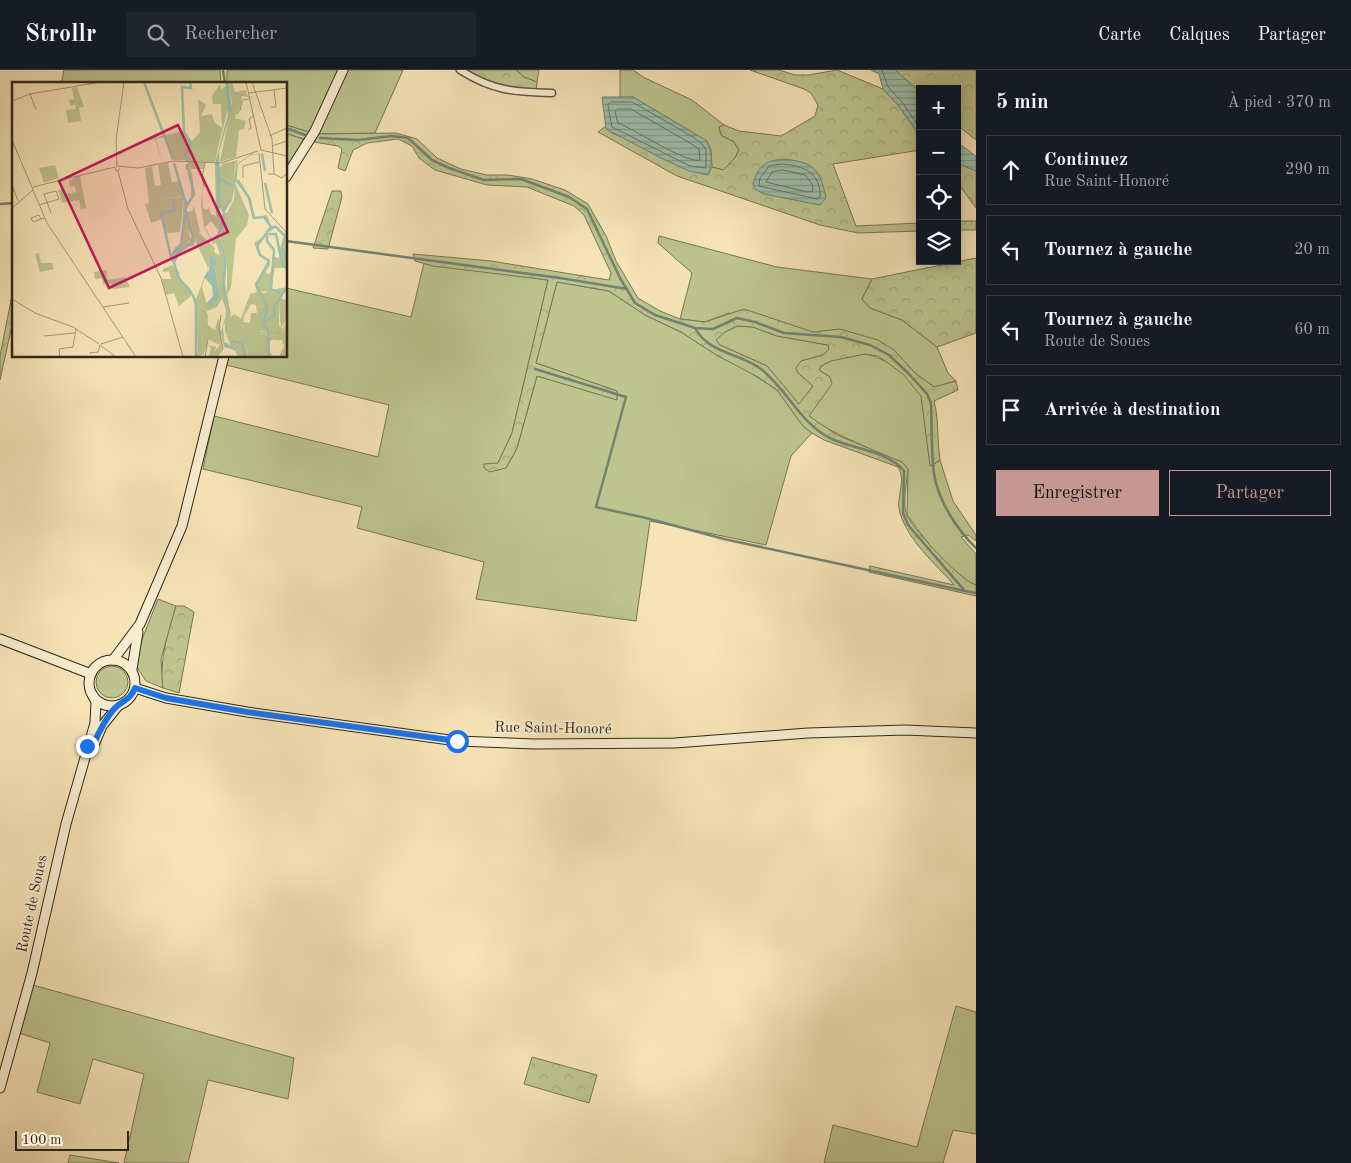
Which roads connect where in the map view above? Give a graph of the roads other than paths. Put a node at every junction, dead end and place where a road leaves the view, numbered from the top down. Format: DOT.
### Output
graph roads {
  1 [pos="343,70"];
  2 [pos="460,70"];
  3 [pos="552,93"];
  4 [pos="288,174"];
  5 [pos="224,358"];
  6 [pos="140,624"];
  7 [pos="0,639"];
  8 [pos="113,660"];
  9 [pos="132,669"];
  10 [pos="91,674"];
  11 [pos="135,688"];
  12 [pos="92,694"];
  13 [pos="118,706"];
  14 [pos="976,733"];
  15 [pos="86,755"];
  16 [pos="0,1088"];
  1 -- 4 [label="main road"];
  2 -- 3 [label="street"];
  5 -- 6 [label="main road"];
  6 -- 8 [label="main road"];
  6 -- 9 [label="main road"];
  7 -- 10 [label="main road"];
  8 -- 9 [label="main road"];
  8 -- 10 [label="main road"];
  9 -- 11 [label="main road"];
  10 -- 12 [label="main road"];
  11 -- 13 [label="main road"];
  11 -- 14 [label="main road, Rue Saint-Honoré"];
  12 -- 13 [label="main road"];
  12 -- 15 [label="main road, Route de Soues"];
  13 -- 15 [label="main road, Route de Soues"];
  15 -- 16 [label="main road, Route de Soues"];
}
